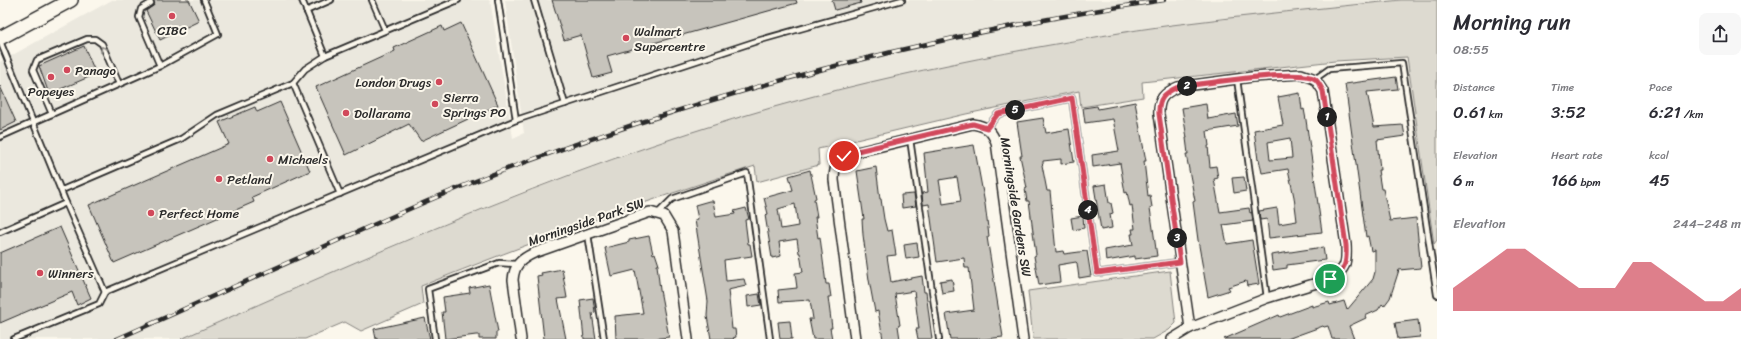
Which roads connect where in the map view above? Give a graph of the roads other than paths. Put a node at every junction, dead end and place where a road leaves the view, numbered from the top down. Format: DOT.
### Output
graph roads {
  1 [pos="71,0"];
  2 [pos="204,0"];
  3 [pos="302,0"];
  4 [pos="331,0"];
  5 [pos="372,0"];
  6 [pos="458,0"];
  7 [pos="498,0"];
  8 [pos="534,0"];
  9 [pos="902,0"];
  10 [pos="151,3"];
  11 [pos="306,11"];
  12 [pos="385,30"];
  13 [pos="0,38"];
  14 [pos="0,41"];
  15 [pos="325,56"];
  16 [pos="160,66"];
  17 [pos="1237,79"];
  18 [pos="1315,79"];
  19 [pos="293,83"];
  20 [pos="120,84"];
  21 [pos="566,104"];
  22 [pos="52,114"];
  23 [pos="516,120"];
  24 [pos="34,122"];
  25 [pos="987,128"];
  26 [pos="0,137"];
  27 [pos="910,139"];
  28 [pos="62,190"];
  29 [pos="340,194"];
  30 [pos="66,203"];
  31 [pos="658,213"];
  32 [pos="0,232"];
  33 [pos="588,234"];
  34 [pos="1180,262"];
  35 [pos="517,264"];
  36 [pos="105,292"];
  37 [pos="1437,296"];
  38 [pos="1266,298"];
  39 [pos="1190,328"];
  40 [pos="14,339"];
  41 [pos="435,339"];
  42 [pos="521,339"];
  43 [pos="604,339"];
  44 [pos="688,339"];
  45 [pos="770,339"];
  46 [pos="855,339"];
  47 [pos="939,339"];
  48 [pos="1024,339"];
  49 [pos="1172,339"];
  1 -- 13 [label="main road"];
  2 -- 16 [label="lane"];
  3 -- 11 [label="lane"];
  4 -- 11 [label="lane"];
  5 -- 12 [label="lane"];
  6 -- 12 [label="lane"];
  7 -- 23 [label="lane"];
  8 -- 21 [label="lane"];
  9 -- 21 [label="lane"];
  10 -- 16 [label="lane"];
  11 -- 15 [label="lane"];
  12 -- 15 [label="lane"];
  14 -- 24 [label="lane"];
  15 -- 19 [label="lane"];
  16 -- 20 [label="lane"];
  17 -- 18 [label="street"];
  17 -- 34 [label="street"];
  17 -- 38 [label="lane"];
  18 -- 37 [label="lane"];
  18 -- 38 [label="street"];
  19 -- 28 [label="lane"];
  19 -- 29 [label="lane"];
  20 -- 22 [label="lane"];
  20 -- 22 [label="lane, one-way"];
  21 -- 23 [label="lane"];
  22 -- 24 [label="lane"];
  23 -- 29 [label="lane"];
  24 -- 26 [label="lane"];
  24 -- 28 [label="lane"];
  25 -- 27 [label="street, Morningside Gardens SW"];
  25 -- 34 [label="lane"];
  25 -- 48 [label="street, Morningside Gardens SW"];
  27 -- 46 [label="street, Morningside Gardens SW"];
  27 -- 47 [label="lane"];
  28 -- 30 [label="lane"];
  29 -- 36 [label="lane"];
  30 -- 32 [label="lane"];
  30 -- 36 [label="lane"];
  31 -- 33 [label="street, Morningside Park SW"];
  31 -- 44 [label="street, Morningside Park SW"];
  31 -- 45 [label="lane"];
  33 -- 35 [label="street, Morningside Park SW"];
  33 -- 43 [label="lane"];
  34 -- 39 [label="street"];
  35 -- 41 [label="lane"];
  35 -- 42 [label="street"];
  36 -- 40 [label="lane"];
  38 -- 39 [label="street"];
  39 -- 49 [label="street"];
}
